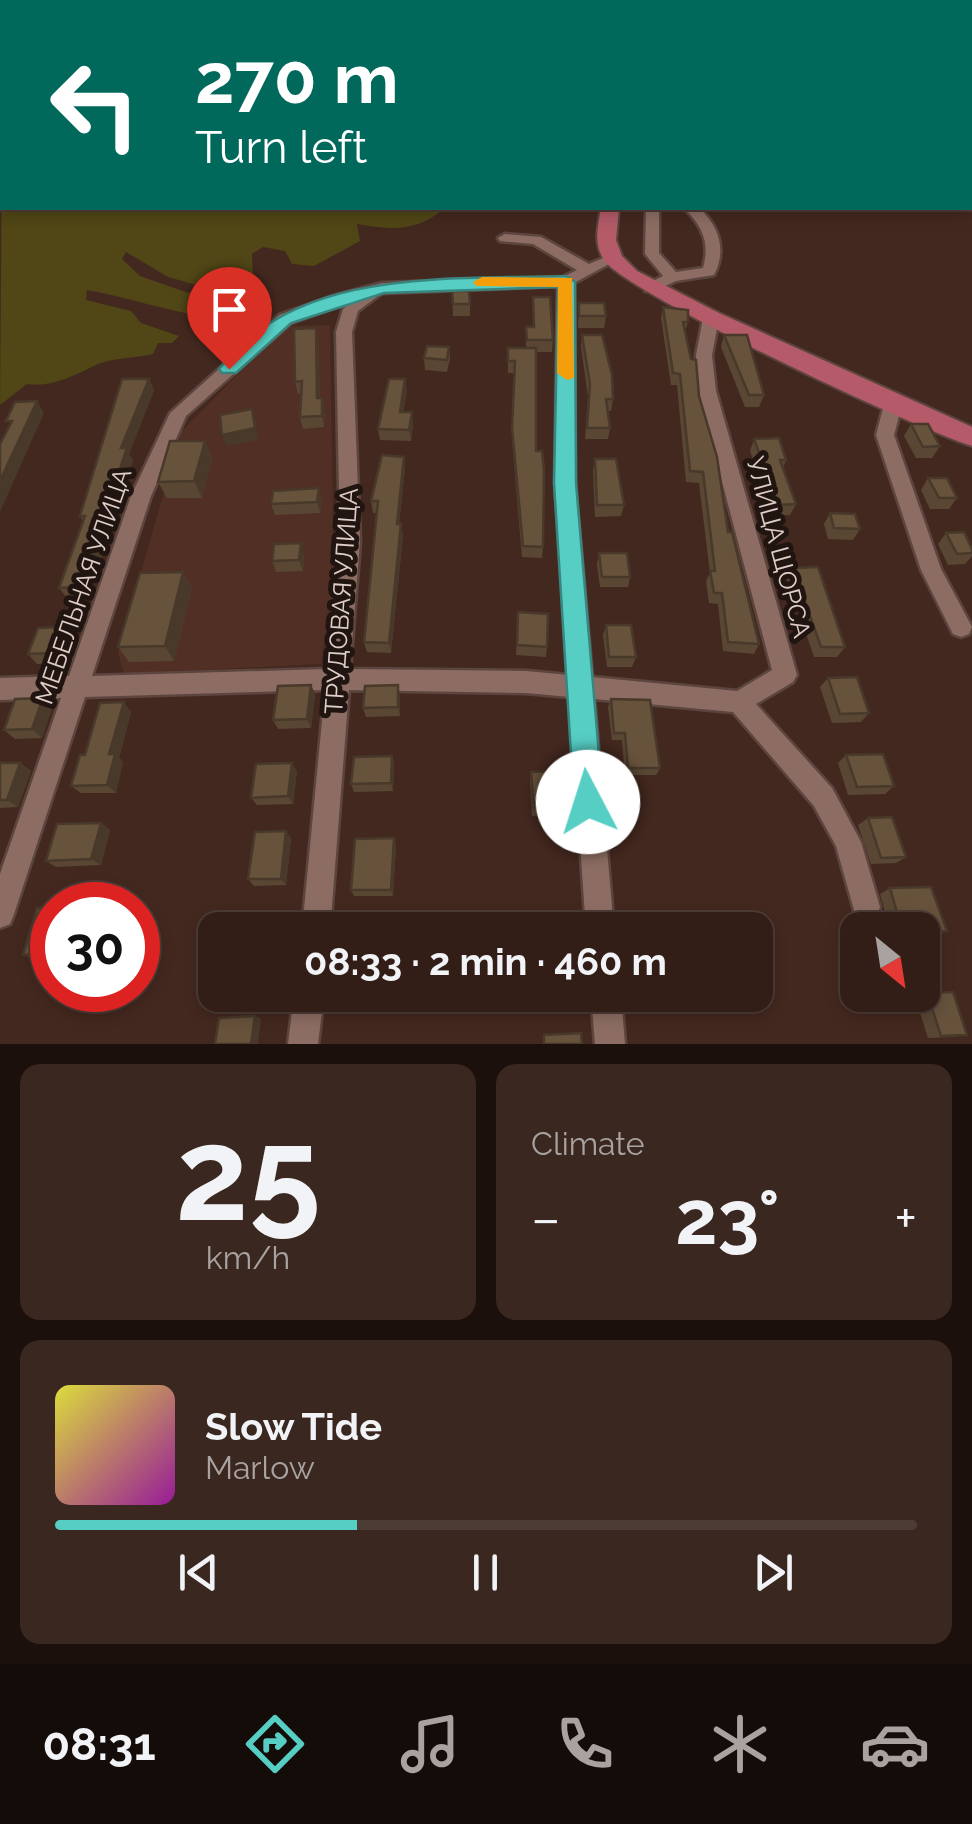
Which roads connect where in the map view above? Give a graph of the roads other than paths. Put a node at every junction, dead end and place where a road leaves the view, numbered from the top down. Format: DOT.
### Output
graph roads {
  1 [pos="610,210"];
  2 [pos="652,210"];
  3 [pos="692,210"];
  4 [pos="505,238"];
  5 [pos="613,258"];
  6 [pos="586,269"];
  7 [pos="672,277"];
  8 [pos="566,282"];
  9 [pos="382,288"];
  10 [pos="650,288"];
  11 [pos="711,318"];
  12 [pos="894,401"];
  13 [pos="972,436"];
  14 [pos="960,627"];
  15 [pos="337,678"];
  16 [pos="80,685"];
  17 [pos="0,689"];
  18 [pos="579,690"];
  19 [pos="739,702"];
  20 [pos="866,907"];
  21 [pos="318,912"];
  22 [pos="598,912"];
  23 [pos="0,914"];
  24 [pos="307,1012"];
  25 [pos="607,1012"];
  26 [pos="303,1044"];
  27 [pos="610,1044"];
  1 -- 5 [label="main road"];
  2 -- 7 [label="street"];
  3 -- 7 [label="street"];
  4 -- 6 [label="street"];
  5 -- 6 [label="street"];
  5 -- 10 [label="main road"];
  6 -- 8 [label="street"];
  7 -- 10 [label="street"];
  8 -- 9 [label="street"];
  8 -- 18 [label="street"];
  9 -- 15 [label="street, ТРУДОВАЯ УЛИЦА"];
  9 -- 16 [label="street, МЕБЕЛЬНАЯ УЛИЦА"];
  10 -- 11 [label="main road"];
  11 -- 12 [label="main road"];
  11 -- 19 [label="street, УЛИЦА ЩОРСА"];
  12 -- 13 [label="main road"];
  12 -- 14 [label="street"];
  15 -- 16 [label="street"];
  15 -- 18 [label="street"];
  15 -- 21 [label="street, ТРУДОВАЯ УЛИЦА"];
  16 -- 17 [label="street"];
  16 -- 23 [label="street, МЕБЕЛЬНАЯ УЛИЦА"];
  18 -- 19 [label="street"];
  18 -- 22 [label="street"];
  19 -- 20 [label="street"];
  24 -- 26 [label="street"];
  25 -- 27 [label="street"];
}
